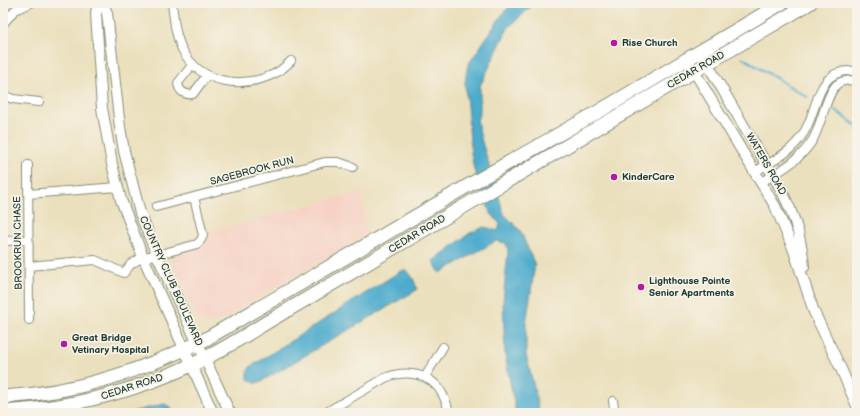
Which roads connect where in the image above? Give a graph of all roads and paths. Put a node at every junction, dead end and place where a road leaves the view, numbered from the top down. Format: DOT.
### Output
graph roads {
  1 [pos="98,3"];
  2 [pos="103,3"];
  3 [pos="172,3"];
  4 [pos="782,3"];
  5 [pos="810,3"];
  6 [pos="26,4"];
  7 [pos="3,24"];
  8 [pos="700,51"];
  9 [pos="687,59"];
  10 [pos="291,61"];
  11 [pos="708,63"];
  12 [pos="193,64"];
  13 [pos="694,71"];
  14 [pos="857,71"];
  15 [pos="207,75"];
  16 [pos="857,80"];
  17 [pos="3,95"];
  18 [pos="39,102"];
  19 [pos="28,165"];
  20 [pos="767,165"];
  21 [pos="352,168"];
  22 [pos="756,171"];
  23 [pos="773,175"];
  24 [pos="762,182"];
  25 [pos="118,187"];
  26 [pos="28,194"];
  27 [pos="194,197"];
  28 [pos="156,207"];
  29 [pos="28,240"];
  30 [pos="3,241"];
  31 [pos="150,256"];
  32 [pos="29,266"];
  33 [pos="805,287"];
  34 [pos="29,320"];
  35 [pos="198,343"];
  36 [pos="443,347"];
  37 [pos="184,350"];
  38 [pos="205,358"];
  39 [pos="191,365"];
  40 [pos="425,378"];
  41 [pos="3,397"];
  42 [pos="613,401"];
  43 [pos="857,406"];
  44 [pos="3,412"];
  45 [pos="213,413"];
  46 [pos="230,413"];
  47 [pos="325,413"];
  48 [pos="449,413"];
  49 [pos="615,413"];
  1 -- 25 [label="street, COUNTRY CLUB BOULEVARD"];
  2 -- 31 [label="street, COUNTRY CLUB BOULEVARD"];
  3 -- 12 [label="street"];
  4 -- 8 [label="main road, CEDAR ROAD"];
  5 -- 11 [label="main road, CEDAR ROAD"];
  6 -- 7 [label="street"];
  8 -- 9 [label="main road, CEDAR ROAD"];
  8 -- 11 [label="street, WATERS ROAD"];
  9 -- 13 [label="street, WATERS ROAD"];
  9 -- 35 [label="main road, CEDAR ROAD"];
  10 -- 15 [label="street"];
  11 -- 13 [label="main road, CEDAR ROAD"];
  11 -- 20 [label="street, WATERS ROAD"];
  12 -- 15 [label="street"];
  12 -- 15 [label="street"];
  13 -- 22 [label="street, WATERS ROAD"];
  13 -- 38 [label="main road, CEDAR ROAD"];
  14 -- 20 [label="street"];
  16 -- 23 [label="street"];
  17 -- 18 [label="street"];
  19 -- 26 [label="street, BROOKRUN CHASE"];
  20 -- 22 [label="street"];
  20 -- 23 [label="street, WATERS ROAD"];
  21 -- 27 [label="street, SAGEBROOK RUN"];
  22 -- 24 [label="street, WATERS ROAD"];
  23 -- 24 [label="street"];
  23 -- 33 [label="street, WATERS ROAD"];
  24 -- 33 [label="street, WATERS ROAD"];
  25 -- 26 [label="street"];
  25 -- 31 [label="street, COUNTRY CLUB BOULEVARD"];
  26 -- 29 [label="street, BROOKRUN CHASE"];
  27 -- 28 [label="street, SAGEBROOK RUN"];
  27 -- 31 [label="street"];
  29 -- 30 [label="street"];
  29 -- 32 [label="street, BROOKRUN CHASE"];
  31 -- 32 [label="street"];
  31 -- 35 [label="street, COUNTRY CLUB BOULEVARD"];
  31 -- 37 [label="street, COUNTRY CLUB BOULEVARD"];
  32 -- 34 [label="street, BROOKRUN CHASE"];
  33 -- 43 [label="street, WATERS ROAD"];
  35 -- 37 [label="main road, CEDAR ROAD"];
  35 -- 38 [label="street, COUNTRY CLUB BOULEVARD"];
  36 -- 40 [label="street"];
  37 -- 39 [label="street, COUNTRY CLUB BOULEVARD"];
  37 -- 41 [label="main road, CEDAR ROAD"];
  38 -- 39 [label="main road, CEDAR ROAD"];
  38 -- 46 [label="street, COUNTRY CLUB BOULEVARD"];
  39 -- 44 [label="main road, CEDAR ROAD"];
  39 -- 45 [label="street, COUNTRY CLUB BOULEVARD"];
  40 -- 47 [label="street"];
  40 -- 48 [label="street"];
  42 -- 49 [label="street"];
}
